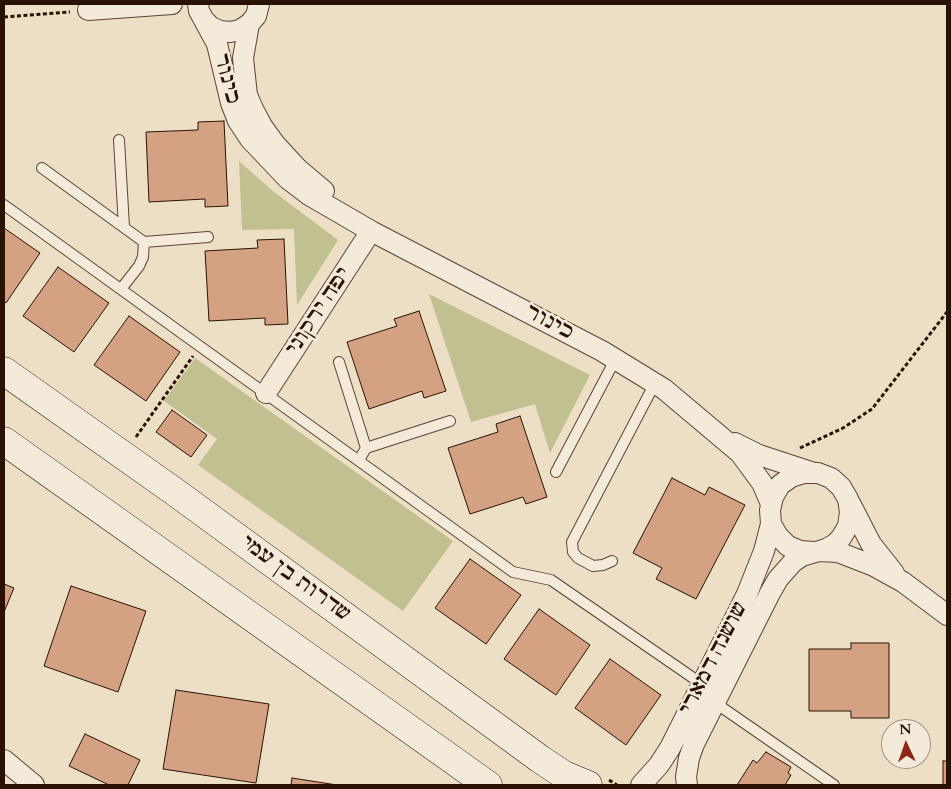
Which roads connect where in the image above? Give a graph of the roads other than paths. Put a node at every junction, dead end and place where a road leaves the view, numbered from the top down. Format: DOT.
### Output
graph roads {
  1 [pos="172,4"];
  2 [pos="259,4"];
  3 [pos="88,10"];
  4 [pos="201,12"];
  5 [pos="249,24"];
  6 [pos="119,140"];
  7 [pos="42,168"];
  8 [pos="4,205"];
  9 [pos="124,227"];
  10 [pos="369,229"];
  11 [pos="208,237"];
  12 [pos="144,242"];
  13 [pos="121,289"];
  14 [pos="616,358"];
  15 [pos="339,362"];
  16 [pos="4,371"];
  17 [pos="655,383"];
  18 [pos="266,393"];
  19 [pos="450,421"];
  20 [pos="720,435"];
  21 [pos="4,441"];
  22 [pos="366,448"];
  23 [pos="358,460"];
  24 [pos="556,472"];
  25 [pos="813,473"];
  26 [pos="848,499"];
  27 [pos="771,504"];
  28 [pos="772,524"];
  29 [pos="816,552"];
  30 [pos="612,561"];
  31 [pos="902,582"];
  32 [pos="947,615"];
  33 [pos="702,684"];
  34 [pos="714,702"];
  35 [pos="4,760"];
  36 [pos="33,785"];
  37 [pos="488,785"];
  38 [pos="588,785"];
  39 [pos="641,785"];
  40 [pos="687,785"];
  41 [pos="834,785"];
  1 -- 3 [label="street"];
  2 -- 5 [label="street, כינור"];
  4 -- 5 [label="street"];
  4 -- 10 [label="street, כינור"];
  5 -- 10 [label="street, כינור"];
  6 -- 9 [label="lane"];
  7 -- 9 [label="lane"];
  8 -- 13 [label="lane"];
  9 -- 12 [label="lane"];
  10 -- 14 [label="street, כינור"];
  10 -- 18 [label="street, יפה ירקוני"];
  11 -- 12 [label="lane"];
  12 -- 13 [label="lane"];
  13 -- 18 [label="lane"];
  14 -- 17 [label="street, כינור"];
  14 -- 24 [label="lane"];
  15 -- 22 [label="lane"];
  16 -- 38 [label="main road, שדרות בן עמי"];
  17 -- 20 [label="street, כינור"];
  17 -- 30 [label="lane"];
  18 -- 23 [label="lane"];
  19 -- 22 [label="lane"];
  20 -- 25 [label="street, כינור"];
  20 -- 27 [label="street, כינור"];
  21 -- 37 [label="main road"];
  22 -- 23 [label="lane"];
  23 -- 33 [label="lane"];
  25 -- 26 [label="street"];
  25 -- 27 [label="street"];
  26 -- 29 [label="street"];
  26 -- 31 [label="street"];
  27 -- 28 [label="street"];
  28 -- 29 [label="street"];
  28 -- 33 [label="street, שושנה דמארי"];
  29 -- 31 [label="street"];
  29 -- 34 [label="street, שושנה דמארי"];
  31 -- 32 [label="street"];
  33 -- 39 [label="street, שושנה דמארי"];
  34 -- 40 [label="street, שושנה דמארי"];
  34 -- 41 [label="lane"];
  35 -- 36 [label="street"];
}
